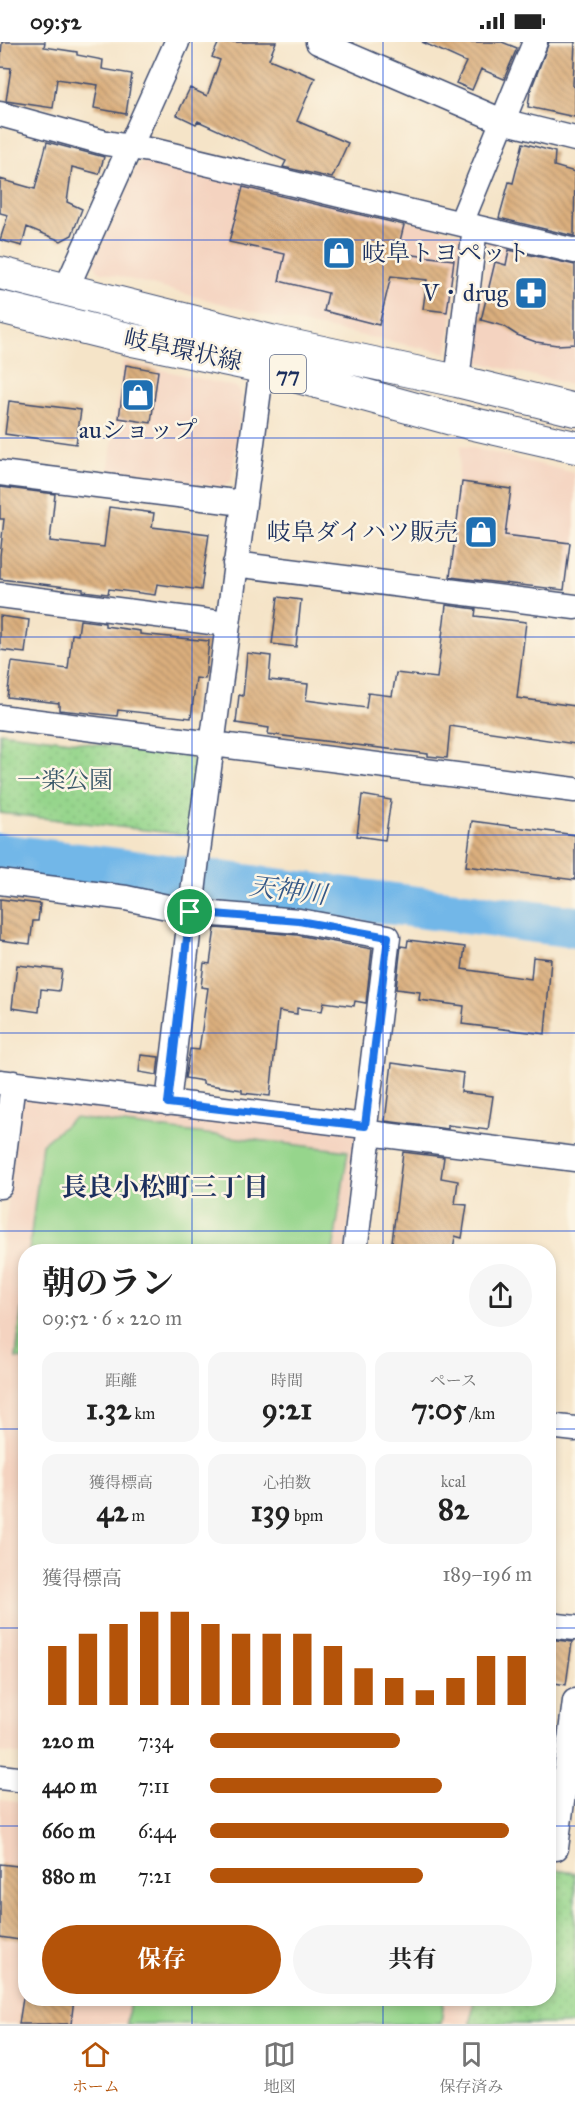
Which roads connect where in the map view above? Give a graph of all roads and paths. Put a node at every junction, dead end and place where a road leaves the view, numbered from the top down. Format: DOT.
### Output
graph roads {
  1 [pos="177,42"];
  2 [pos="531,43"];
  3 [pos="331,45"];
  4 [pos="0,114"];
  5 [pos="502,121"];
  6 [pos="575,139"];
  7 [pos="129,147"];
  8 [pos="468,225"];
  9 [pos="575,251"];
  10 [pos="0,273"];
  11 [pos="66,289"];
  12 [pos="0,307"];
  13 [pos="262,367"];
  14 [pos="457,381"];
  15 [pos="575,410"];
  16 [pos="575,447"];
  17 [pos="0,473"];
  18 [pos="243,503"];
  19 [pos="235,564"];
  20 [pos="0,595"];
  21 [pos="575,608"];
  22 [pos="227,624"];
  23 [pos="0,717"];
  24 [pos="212,744"];
  25 [pos="575,790"];
  26 [pos="0,882"];
  27 [pos="191,906"];
  28 [pos="6,1082"];
  29 [pos="168,1103"];
  30 [pos="367,1130"];
  31 [pos="575,1159"];
  32 [pos="0,1186"];
  33 [pos="356,1244"];
  34 [pos="556,1427"];
  35 [pos="575,1430"];
  36 [pos="556,1626"];
  37 [pos="575,1628"];
  38 [pos="575,1701"];
  39 [pos="0,1777"];
  40 [pos="18,1779"];
  41 [pos="560,1848"];
  1 -- 7 [label="street"];
  2 -- 5 [label="street"];
  3 -- 5 [label="street"];
  4 -- 7 [label="street"];
  5 -- 6 [label="street"];
  5 -- 8 [label="street"];
  7 -- 8 [label="street"];
  7 -- 11 [label="street"];
  8 -- 9 [label="street"];
  8 -- 14 [label="street"];
  10 -- 11 [label="main road, 岐阜環状線 / 77"];
  11 -- 14 [label="main road, 岐阜環状線 / 77"];
  12 -- 13 [label="main road, 岐阜環状線 / 77"];
  13 -- 16 [label="main road, 岐阜環状線 / 77"];
  13 -- 18 [label="street"];
  14 -- 15 [label="main road, 岐阜環状線 / 77"];
  17 -- 18 [label="street"];
  18 -- 19 [label="street"];
  19 -- 21 [label="street"];
  19 -- 22 [label="street"];
  20 -- 22 [label="street"];
  22 -- 24 [label="street"];
  23 -- 24 [label="street"];
  24 -- 25 [label="street"];
  24 -- 27 [label="street"];
  26 -- 27 [label="street"];
  27 -- 29 [label="street"];
  27 -- 30 [label="street"];
  28 -- 29 [label="street"];
  28 -- 32 [label="street"];
  29 -- 30 [label="street"];
  30 -- 31 [label="street"];
  30 -- 33 [label="street"];
  34 -- 35 [label="street"];
  36 -- 37 [label="street"];
  38 -- 41 [label="street"];
  39 -- 40 [label="street"];
}
